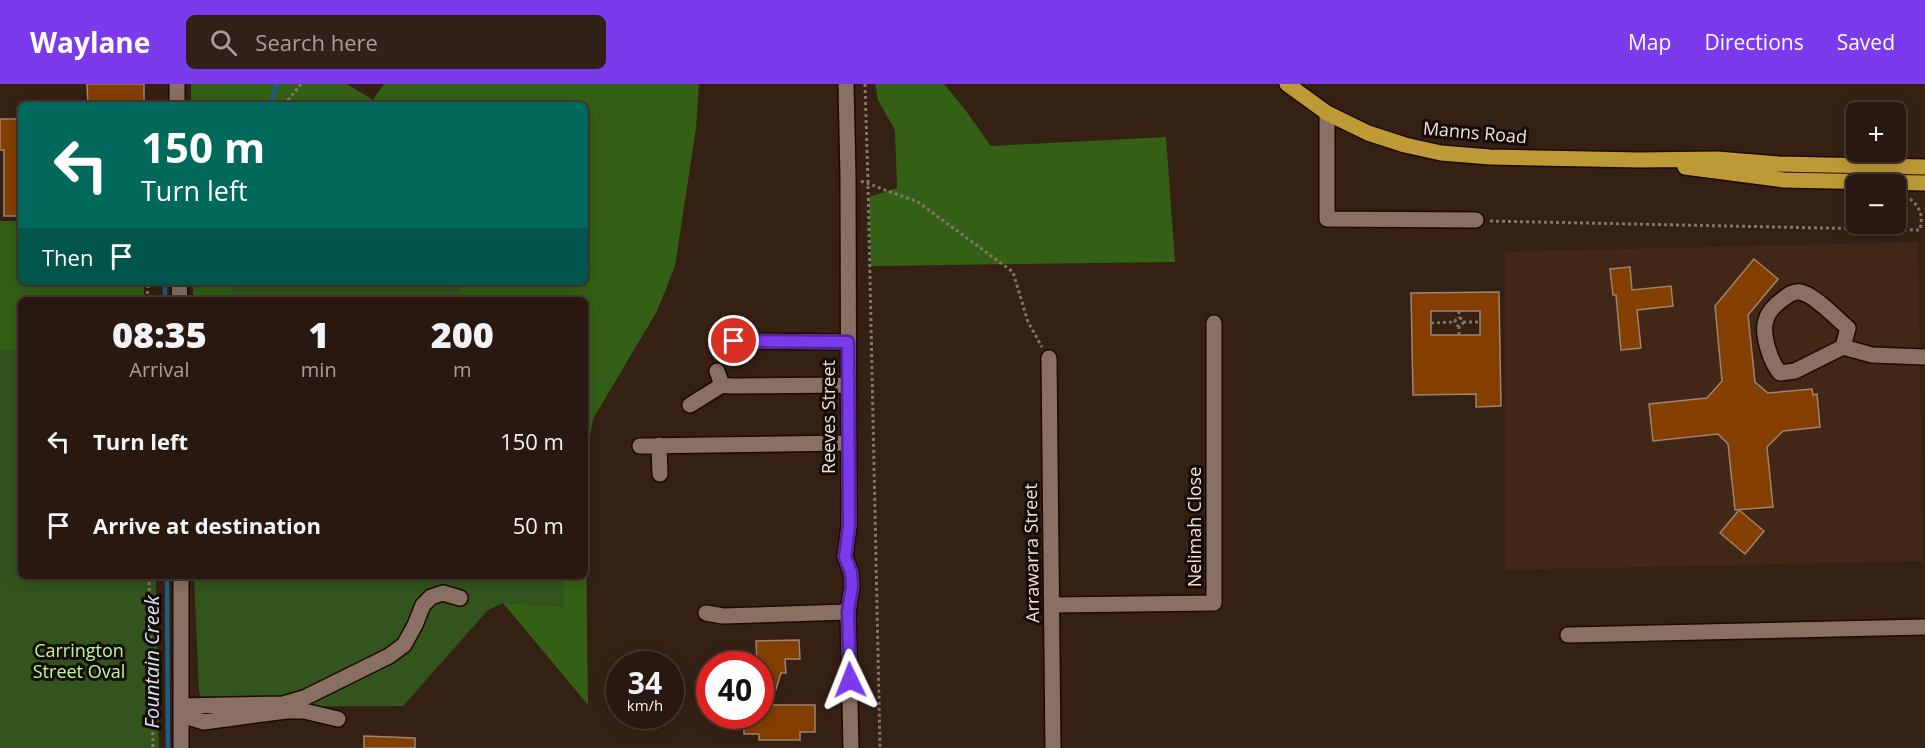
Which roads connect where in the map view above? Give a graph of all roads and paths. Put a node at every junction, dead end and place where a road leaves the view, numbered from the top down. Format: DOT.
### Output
graph roads {
  1 [pos="177,84"];
  2 [pos="301,84"];
  3 [pos="846,84"];
  4 [pos="865,84"];
  5 [pos="1287,84"];
  6 [pos="177,102"];
  7 [pos="286,102"];
  8 [pos="1327,113"];
  9 [pos="1640,160"];
  10 [pos="1925,167"];
  11 [pos="848,177"];
  12 [pos="868,183"];
  13 [pos="1925,183"];
  14 [pos="1906,195"];
  15 [pos="1476,220"];
  16 [pos="1846,228"];
  17 [pos="1906,230"];
  18 [pos="1459,311"];
  19 [pos="1459,318"];
  20 [pos="1455,322"];
  21 [pos="1463,322"];
  22 [pos="1480,322"];
  23 [pos="1431,323"];
  24 [pos="1214,324"];
  25 [pos="1459,326"];
  26 [pos="1460,335"];
  27 [pos="734,341"];
  28 [pos="848,342"];
  29 [pos="1843,347"];
  30 [pos="1925,357"];
  31 [pos="1049,358"];
  32 [pos="848,385"];
  33 [pos="690,405"];
  34 [pos="849,443"];
  35 [pos="659,445"];
  36 [pos="640,446"];
  37 [pos="660,474"];
  38 [pos="149,579"];
  39 [pos="181,579"];
  40 [pos="460,598"];
  41 [pos="1052,605"];
  42 [pos="848,612"];
  43 [pos="706,613"];
  44 [pos="1925,627"];
  45 [pos="1568,634"];
  46 [pos="181,710"];
  47 [pos="338,719"];
  48 [pos="153,748"];
  49 [pos="181,748"];
  50 [pos="851,748"];
  51 [pos="880,748"];
  52 [pos="1053,748"];
  1 -- 6 [label="street"];
  2 -- 7 [label="path"];
  3 -- 11 [label="street, Reeves Street"];
  4 -- 12 [label="path"];
  5 -- 8 [label="main road, Manns Road"];
  8 -- 9 [label="main road, Manns Road"];
  8 -- 15 [label="street"];
  9 -- 10 [label="main road, Manns Road"];
  9 -- 13 [label="main road, Manns Road"];
  11 -- 12 [label="path"];
  11 -- 28 [label="street, Reeves Street"];
  12 -- 31 [label="path"];
  12 -- 51 [label="path"];
  14 -- 17 [label="path"];
  15 -- 16 [label="path"];
  18 -- 19 [label="path"];
  19 -- 20 [label="path"];
  19 -- 21 [label="path"];
  20 -- 23 [label="path"];
  20 -- 25 [label="path"];
  21 -- 22 [label="path"];
  21 -- 25 [label="path"];
  24 -- 41 [label="street, Nelimah Close"];
  25 -- 26 [label="path"];
  27 -- 28 [label="street"];
  28 -- 32 [label="street, Reeves Street"];
  29 -- 29 [label="street"];
  29 -- 30 [label="street"];
  31 -- 41 [label="street, Arrawarra Street"];
  32 -- 33 [label="street"];
  32 -- 34 [label="street, Reeves Street"];
  34 -- 35 [label="street"];
  34 -- 42 [label="street, Reeves Street"];
  35 -- 36 [label="street"];
  35 -- 37 [label="street"];
  38 -- 48 [label="path"];
  39 -- 46 [label="street"];
  40 -- 46 [label="street"];
  41 -- 52 [label="street, Arrawarra Street"];
  42 -- 43 [label="street"];
  42 -- 50 [label="street, Reeves Street"];
  44 -- 45 [label="street"];
  46 -- 47 [label="street"];
  46 -- 49 [label="street"];
}
